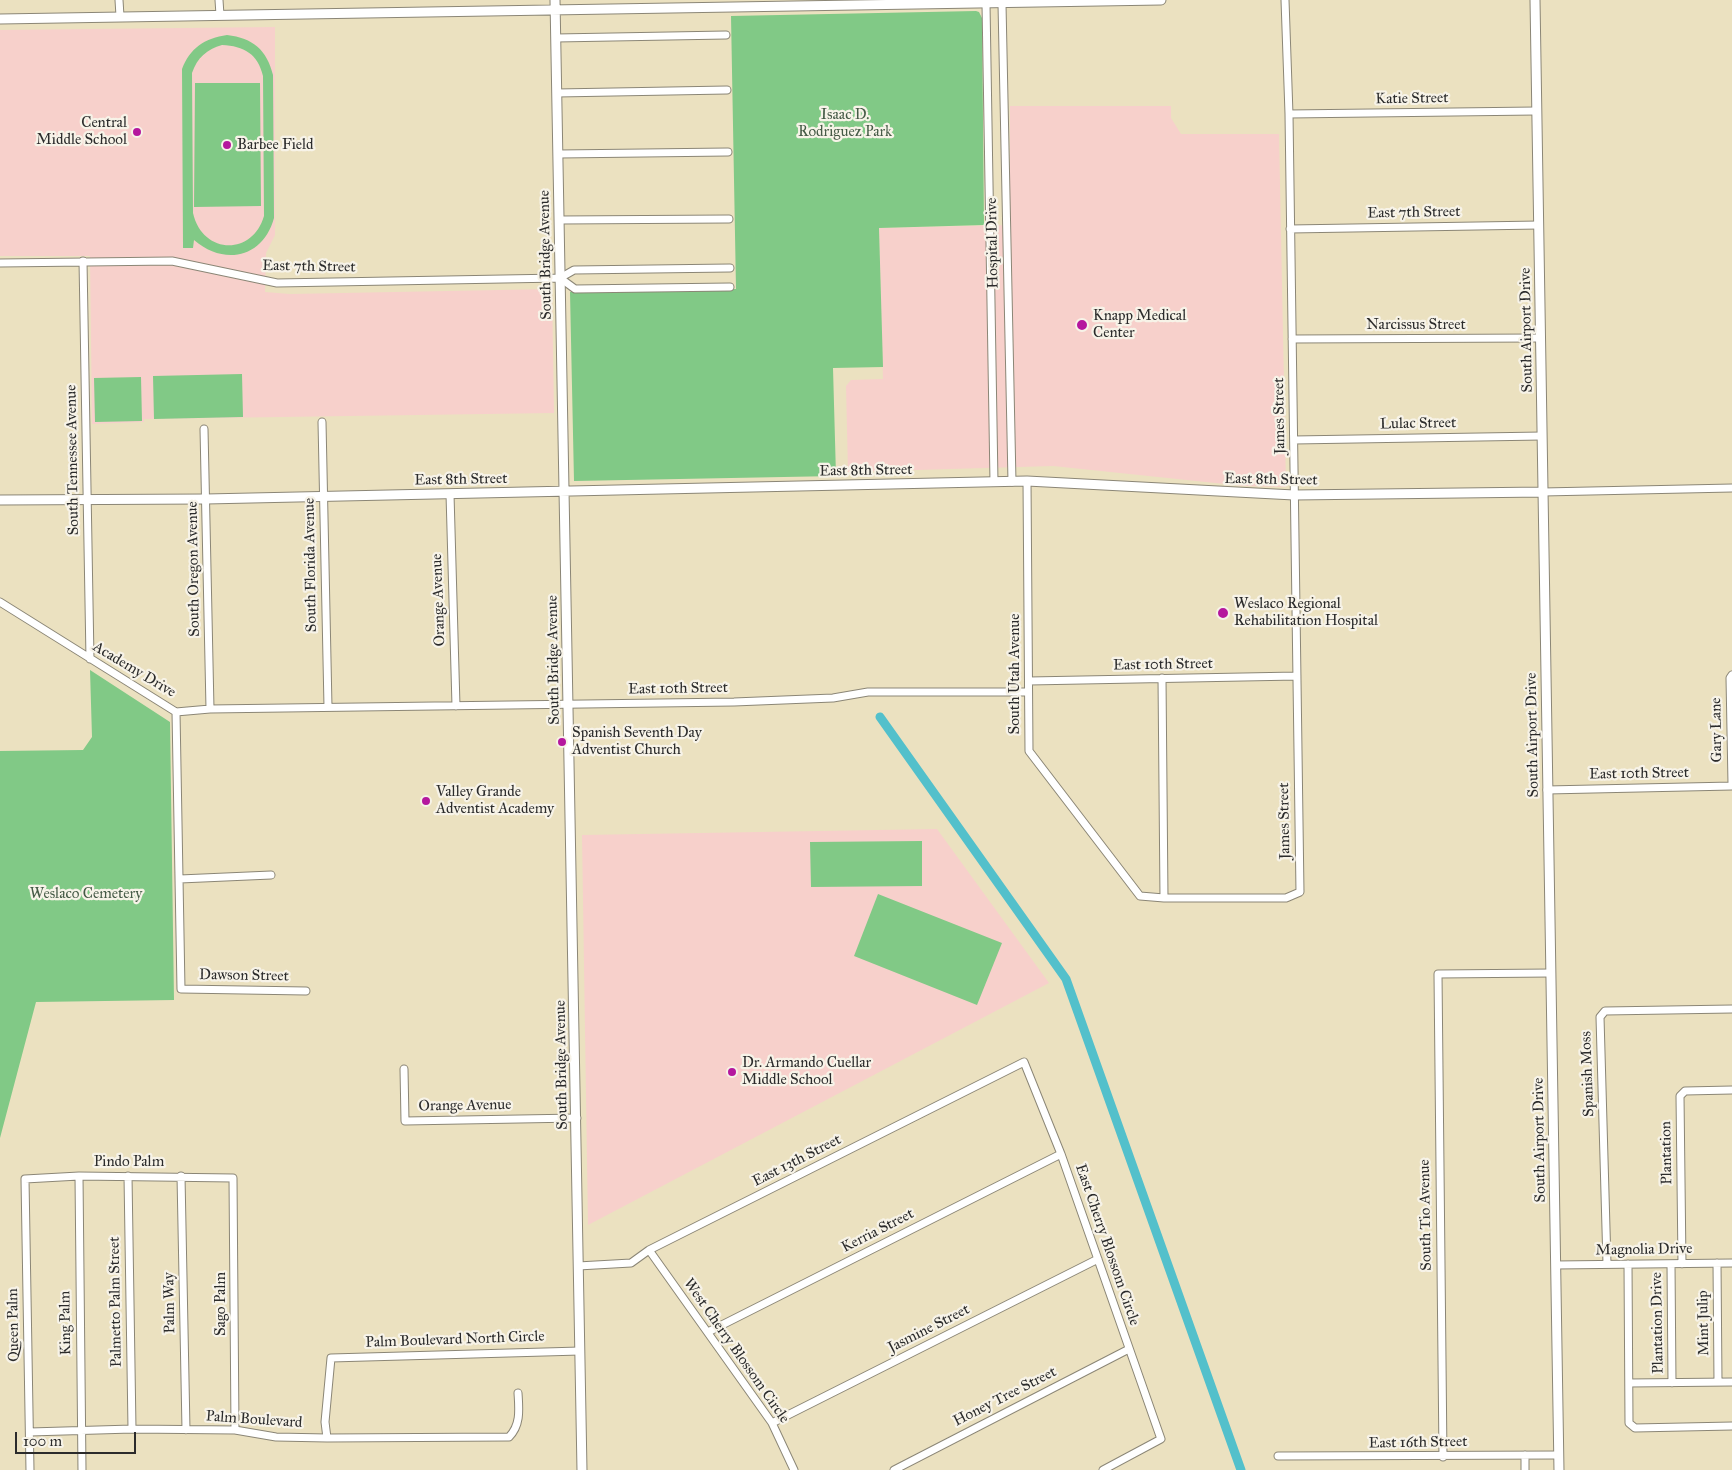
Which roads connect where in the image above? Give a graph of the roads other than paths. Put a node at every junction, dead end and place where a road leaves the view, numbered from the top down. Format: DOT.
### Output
graph roads {
  1 [pos="119,0"];
  2 [pos="219,0"];
  3 [pos="1161,0"];
  4 [pos="1285,0"];
  5 [pos="1535,0"];
  6 [pos="1039,1"];
  7 [pos="986,4"];
  8 [pos="1002,4"];
  9 [pos="555,5"];
  10 [pos="120,16"];
  11 [pos="220,16"];
  12 [pos="0,19"];
  13 [pos="726,35"];
  14 [pos="556,38"];
  15 [pos="727,90"];
  16 [pos="557,93"];
  17 [pos="1536,111"];
  18 [pos="1289,114"];
  19 [pos="728,152"];
  20 [pos="558,154"];
  21 [pos="729,219"];
  22 [pos="560,220"];
  23 [pos="1539,225"];
  24 [pos="1290,229"];
  25 [pos="83,261"];
  26 [pos="0,263"];
  27 [pos="730,268"];
  28 [pos="560,278"];
  29 [pos="730,287"];
  30 [pos="1540,338"];
  31 [pos="1292,339"];
  32 [pos="322,422"];
  33 [pos="204,429"];
  34 [pos="1542,436"];
  35 [pos="1294,440"];
  36 [pos="994,482"];
  37 [pos="1012,482"];
  38 [pos="1027,482"];
  39 [pos="1732,488"];
  40 [pos="564,491"];
  41 [pos="1543,492"];
  42 [pos="450,494"];
  43 [pos="1294,495"];
  44 [pos="323,497"];
  45 [pos="87,499"];
  46 [pos="206,499"];
  47 [pos="0,500"];
  48 [pos="0,602"];
  49 [pos="90,659"];
  50 [pos="1297,676"];
  51 [pos="1732,676"];
  52 [pos="1162,678"];
  53 [pos="1029,681"];
  54 [pos="1028,692"];
  55 [pos="569,704"];
  56 [pos="456,706"];
  57 [pos="328,707"];
  58 [pos="210,709"];
  59 [pos="176,712"];
  60 [pos="1732,785"];
  61 [pos="1548,790"];
  62 [pos="270,875"];
  63 [pos="180,878"];
  64 [pos="1164,898"];
  65 [pos="1551,973"];
  66 [pos="306,990"];
  67 [pos="1732,1009"];
  68 [pos="1024,1062"];
  69 [pos="404,1069"];
  70 [pos="1732,1090"];
  71 [pos="577,1118"];
  72 [pos="1061,1154"];
  73 [pos="79,1176"];
  74 [pos="128,1176"];
  75 [pos="181,1176"];
  76 [pos="233,1178"];
  77 [pos="25,1179"];
  78 [pos="649,1250"];
  79 [pos="1098,1259"];
  80 [pos="1716,1263"];
  81 [pos="1732,1263"];
  82 [pos="1607,1264"];
  83 [pos="1628,1264"];
  84 [pos="1671,1264"];
  85 [pos="1682,1264"];
  86 [pos="1556,1265"];
  87 [pos="578,1266"];
  88 [pos="708,1332"];
  89 [pos="1129,1348"];
  90 [pos="580,1351"];
  91 [pos="1718,1382"];
  92 [pos="1732,1382"];
  93 [pos="1629,1383"];
  94 [pos="1672,1383"];
  95 [pos="518,1393"];
  96 [pos="772,1423"];
  97 [pos="1732,1426"];
  98 [pos="132,1428"];
  99 [pos="81,1430"];
  100 [pos="186,1430"];
  101 [pos="236,1430"];
  102 [pos="30,1432"];
  103 [pos="327,1438"];
  104 [pos="1525,1455"];
  105 [pos="1559,1455"];
  106 [pos="1278,1456"];
  107 [pos="1442,1456"];
  108 [pos="30,1470"];
  109 [pos="82,1470"];
  110 [pos="582,1470"];
  111 [pos="794,1470"];
  112 [pos="894,1470"];
  113 [pos="1104,1470"];
  114 [pos="1525,1470"];
  115 [pos="1559,1470"];
  1 -- 10 [label="street"];
  2 -- 11 [label="street"];
  3 -- 6 [label="street"];
  4 -- 18 [label="street, James Street"];
  5 -- 17 [label="street, South Airport Drive"];
  6 -- 8 [label="street"];
  7 -- 8 [label="street"];
  7 -- 9 [label="street"];
  7 -- 36 [label="street, Hospital Drive"];
  8 -- 37 [label="street, Hospital Drive"];
  9 -- 11 [label="street"];
  9 -- 14 [label="street, South Bridge Avenue"];
  10 -- 11 [label="street"];
  10 -- 12 [label="street"];
  13 -- 14 [label="street"];
  14 -- 16 [label="street, South Bridge Avenue"];
  15 -- 16 [label="street"];
  16 -- 20 [label="street, South Bridge Avenue"];
  17 -- 18 [label="street, Katie Street"];
  17 -- 23 [label="street, South Airport Drive"];
  18 -- 24 [label="street, James Street"];
  19 -- 20 [label="street"];
  20 -- 22 [label="street, South Bridge Avenue"];
  21 -- 22 [label="street"];
  22 -- 28 [label="street, South Bridge Avenue"];
  23 -- 24 [label="street, East 7th Street"];
  23 -- 30 [label="street, South Airport Drive"];
  24 -- 31 [label="street, James Street"];
  25 -- 26 [label="street, East 7th Street"];
  25 -- 28 [label="street, East 7th Street"];
  25 -- 45 [label="street, South Tennessee Avenue"];
  27 -- 28 [label="street, East 7th Street"];
  28 -- 29 [label="street"];
  28 -- 40 [label="street, South Bridge Avenue"];
  30 -- 31 [label="street, Narcissus Street"];
  30 -- 34 [label="street, South Airport Drive"];
  31 -- 35 [label="street, James Street"];
  32 -- 44 [label="street, South Florida Avenue"];
  33 -- 46 [label="street, South Oregon Avenue"];
  34 -- 35 [label="street, Lulac Street"];
  34 -- 41 [label="street, South Airport Drive"];
  35 -- 43 [label="street, James Street"];
  36 -- 37 [label="street, East 8th Street"];
  36 -- 40 [label="street, East 8th Street"];
  37 -- 38 [label="street, East 8th Street"];
  38 -- 43 [label="street, East 8th Street"];
  38 -- 53 [label="street, South Utah Avenue"];
  39 -- 41 [label="street, East 8th Street"];
  40 -- 42 [label="street, East 8th Street"];
  40 -- 55 [label="street, South Bridge Avenue"];
  41 -- 43 [label="street, East 8th Street"];
  41 -- 61 [label="street, South Airport Drive"];
  42 -- 44 [label="street, East 8th Street"];
  42 -- 56 [label="street, Orange Avenue"];
  43 -- 50 [label="street, James Street"];
  44 -- 46 [label="street, East 8th Street"];
  44 -- 57 [label="street, South Florida Avenue"];
  45 -- 46 [label="street, East 8th Street"];
  45 -- 47 [label="street, East 8th Street"];
  45 -- 49 [label="street, South Tennessee Avenue"];
  46 -- 58 [label="street, South Oregon Avenue"];
  48 -- 49 [label="street, Academy Drive"];
  49 -- 59 [label="street, Academy Drive"];
  50 -- 52 [label="street, East 10th Street"];
  50 -- 64 [label="street, James Street"];
  51 -- 60 [label="street, Gary Lane"];
  52 -- 53 [label="street, East 10th Street"];
  52 -- 64 [label="street"];
  53 -- 54 [label="street, South Utah Avenue"];
  54 -- 55 [label="street, East 10th Street"];
  54 -- 64 [label="street, South Utah Avenue"];
  55 -- 56 [label="street, East 10th Street"];
  55 -- 71 [label="street, South Bridge Avenue"];
  56 -- 57 [label="street, East 10th Street"];
  57 -- 58 [label="street, Academy Drive"];
  58 -- 59 [label="street, Academy Drive"];
  59 -- 63 [label="street"];
  60 -- 61 [label="street, East 10th Street"];
  61 -- 65 [label="street, South Airport Drive"];
  62 -- 63 [label="street"];
  63 -- 66 [label="street, Dawson Street"];
  65 -- 86 [label="street, South Airport Drive"];
  65 -- 107 [label="street, South Tio Avenue"];
  67 -- 82 [label="street, Spanish Moss"];
  68 -- 72 [label="street, East Cherry Blossom Circle"];
  68 -- 78 [label="street, East 13th Street"];
  69 -- 71 [label="street, Orange Avenue"];
  70 -- 85 [label="street, Plantation"];
  71 -- 87 [label="street, South Bridge Avenue"];
  72 -- 79 [label="street, East Cherry Blossom Circle"];
  72 -- 88 [label="street, Kerria Street"];
  73 -- 74 [label="street, Pindo Palm"];
  73 -- 77 [label="street, Pindo Palm"];
  73 -- 99 [label="street, King Palm"];
  74 -- 75 [label="street, Pindo Palm"];
  74 -- 98 [label="street, Palmetto Palm Street"];
  75 -- 76 [label="street, Pindo Palm"];
  75 -- 100 [label="street, Palm Way"];
  76 -- 101 [label="street, Sago Palm"];
  77 -- 102 [label="street, Queen Palm"];
  78 -- 87 [label="street, East 13th Street"];
  78 -- 88 [label="street, West Cherry Blossom Circle"];
  79 -- 89 [label="street, East Cherry Blossom Circle"];
  79 -- 96 [label="street, Jasmine Street"];
  80 -- 81 [label="street, Magnolia Drive"];
  80 -- 85 [label="street, Magnolia Drive"];
  80 -- 91 [label="street, Mint Julip"];
  82 -- 83 [label="street, Magnolia Drive"];
  82 -- 86 [label="street, Magnolia Drive"];
  83 -- 84 [label="street, Magnolia Drive"];
  83 -- 93 [label="street"];
  84 -- 85 [label="street, Magnolia Drive"];
  84 -- 94 [label="street, Plantation Drive"];
  86 -- 105 [label="street, South Airport Drive"];
  87 -- 90 [label="street, South Bridge Avenue"];
  88 -- 96 [label="street, West Cherry Blossom Circle"];
  89 -- 112 [label="street, Honey Tree Street"];
  89 -- 113 [label="street, East Cherry Blossom Circle"];
  90 -- 103 [label="street, Palm Boulevard North Circle"];
  90 -- 110 [label="street, South Bridge Avenue"];
  91 -- 92 [label="street"];
  91 -- 94 [label="street"];
  93 -- 94 [label="street"];
  93 -- 97 [label="street"];
  95 -- 103 [label="street"];
  96 -- 111 [label="street, West Cherry Blossom Circle"];
  98 -- 99 [label="street, Palm Boulevard"];
  98 -- 100 [label="street, Palm Boulevard"];
  99 -- 102 [label="street, Palm Boulevard"];
  99 -- 109 [label="street, King Palm"];
  100 -- 101 [label="street, Palm Boulevard"];
  101 -- 103 [label="street, Palm Boulevard"];
  102 -- 108 [label="street, Queen Palm"];
  104 -- 105 [label="street, East 16th Street"];
  104 -- 107 [label="street, East 16th Street"];
  104 -- 114 [label="street"];
  105 -- 115 [label="street, South Airport Drive"];
  106 -- 107 [label="street, East 16th Street"];
}
